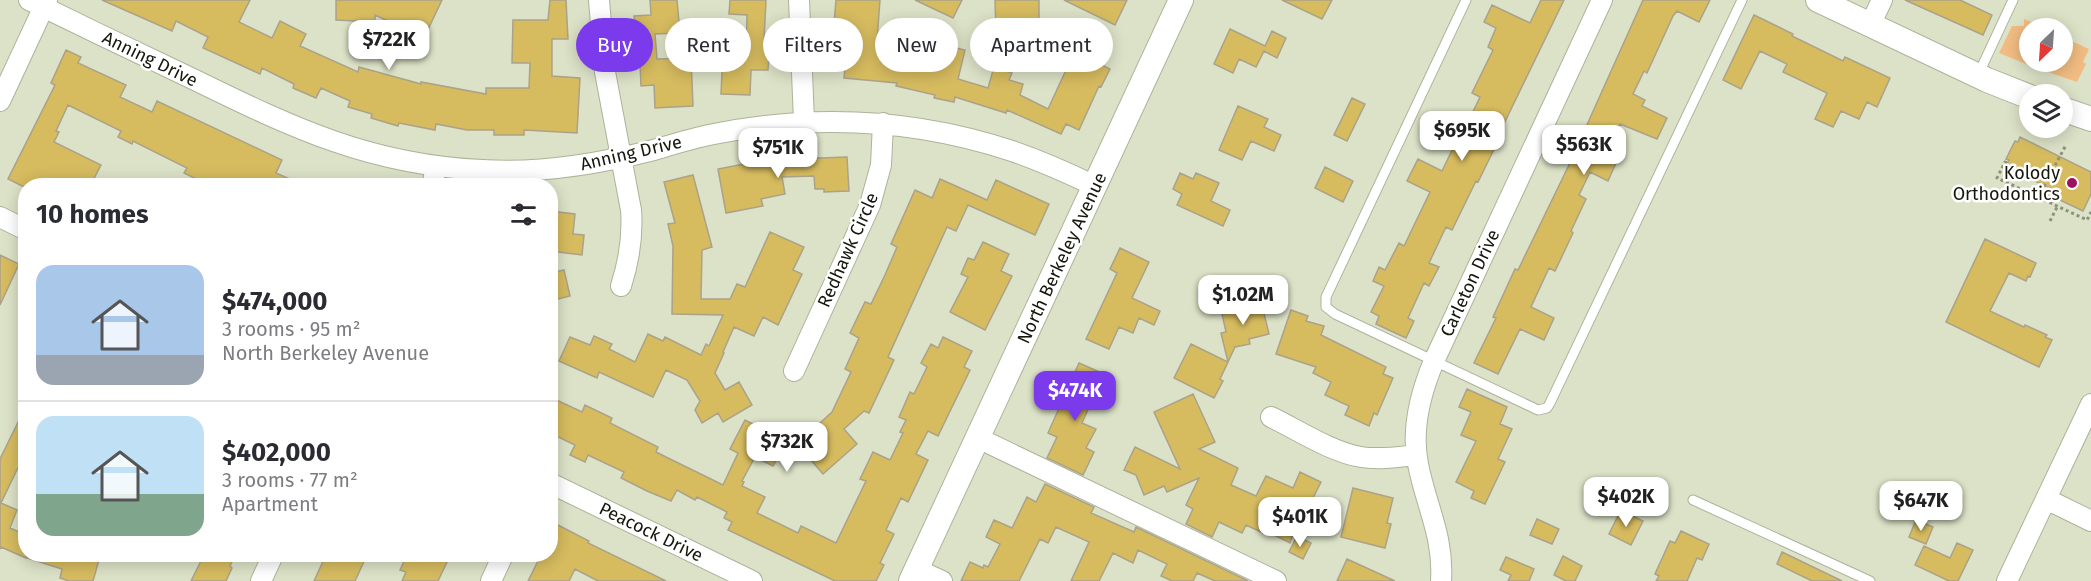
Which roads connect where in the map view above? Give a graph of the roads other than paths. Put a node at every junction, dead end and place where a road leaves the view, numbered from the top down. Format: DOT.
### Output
graph roads {
  1 [pos="599,0"];
  2 [pos="799,0"];
  3 [pos="1181,0"];
  4 [pos="1466,0"];
  5 [pos="1602,0"];
  6 [pos="1742,0"];
  7 [pos="1818,0"];
  8 [pos="1882,0"];
  9 [pos="2013,0"];
  10 [pos="40,2"];
  11 [pos="1870,25"];
  12 [pos="1978,76"];
  13 [pos="2019,93"];
  14 [pos="0,101"];
  15 [pos="2073,113"];
  16 [pos="2091,119"];
  17 [pos="804,121"];
  18 [pos="883,123"];
  19 [pos="622,156"];
  20 [pos="434,176"];
  21 [pos="1095,186"];
  22 [pos="0,217"];
  23 [pos="18,226"];
  24 [pos="621,286"];
  25 [pos="1434,361"];
  26 [pos="794,371"];
  27 [pos="2091,404"];
  28 [pos="1271,417"];
  29 [pos="978,438"];
  30 [pos="1416,455"];
  31 [pos="558,487"];
  32 [pos="2046,499"];
  33 [pos="1693,500"];
  34 [pos="2091,521"];
  35 [pos="270,562"];
  36 [pos="500,562"];
  37 [pos="914,575"];
  38 [pos="261,581"];
  39 [pos="491,581"];
  40 [pos="752,581"];
  41 [pos="942,581"];
  42 [pos="1276,581"];
  43 [pos="1441,581"];
  44 [pos="1870,581"];
  45 [pos="2007,581"];
  1 -- 19 [label="street"];
  2 -- 17 [label="street"];
  3 -- 21 [label="street, North Berkeley Avenue"];
  4 -- 25 [label="lane"];
  5 -- 25 [label="street, Carleton Drive"];
  6 -- 25 [label="lane"];
  7 -- 11 [label="street"];
  8 -- 11 [label="street"];
  9 -- 12 [label="lane"];
  10 -- 14 [label="street"];
  10 -- 20 [label="street, Anning Drive"];
  11 -- 12 [label="street"];
  12 -- 13 [label="street"];
  15 -- 16 [label="street"];
  17 -- 18 [label="street, Anning Drive"];
  17 -- 19 [label="street, Anning Drive"];
  18 -- 21 [label="street, Anning Drive"];
  18 -- 26 [label="street, Redhawk Circle"];
  19 -- 20 [label="street, Anning Drive"];
  19 -- 24 [label="street"];
  21 -- 29 [label="street, North Berkeley Avenue"];
  22 -- 23 [label="street"];
  25 -- 30 [label="street, Carleton Drive"];
  27 -- 32 [label="street"];
  28 -- 30 [label="street"];
  29 -- 37 [label="street, North Berkeley Avenue"];
  29 -- 42 [label="street"];
  30 -- 43 [label="street, Carleton Drive"];
  31 -- 40 [label="street, Peacock Drive"];
  32 -- 34 [label="street"];
  32 -- 45 [label="street"];
  33 -- 44 [label="lane"];
  35 -- 38 [label="street"];
  36 -- 39 [label="street"];
  37 -- 41 [label="street"];
}
